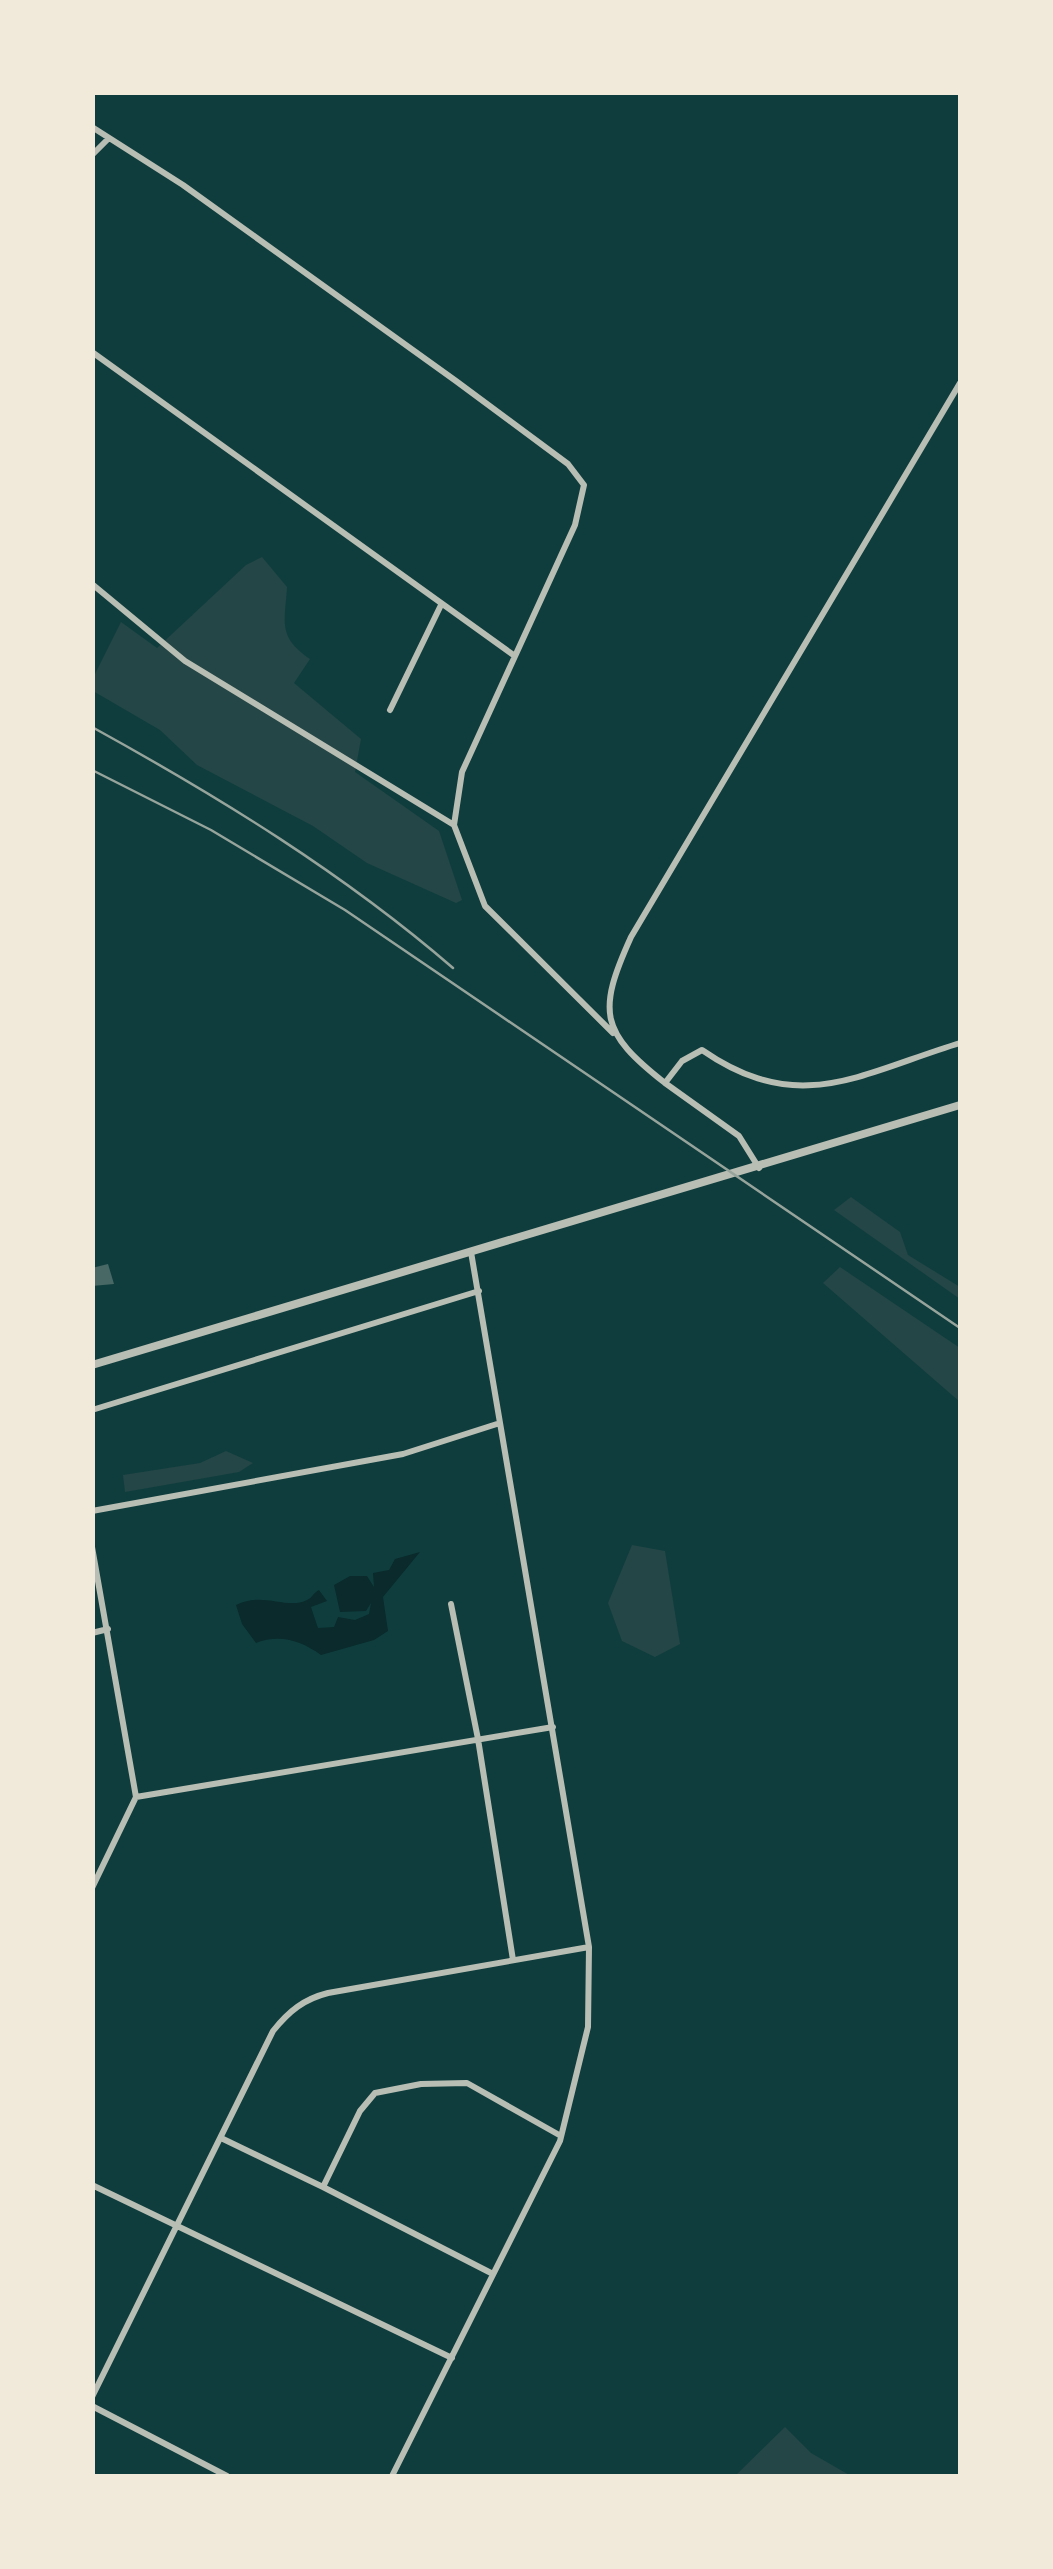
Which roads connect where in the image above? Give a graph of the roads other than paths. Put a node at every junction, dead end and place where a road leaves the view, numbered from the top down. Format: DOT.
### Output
graph roads {
  1 [pos="92,126"];
  2 [pos="110,137"];
  3 [pos="92,155"];
  4 [pos="92,352"];
  5 [pos="960,383"];
  6 [pos="92,584"];
  7 [pos="441,605"];
  8 [pos="512,654"];
  9 [pos="390,710"];
  10 [pos="454,826"];
  11 [pos="612,1033"];
  12 [pos="960,1042"];
  13 [pos="665,1083"];
  14 [pos="960,1105"];
  15 [pos="758,1168"];
  16 [pos="471,1252"];
  17 [pos="479,1291"];
  18 [pos="92,1365"];
  19 [pos="92,1410"];
  20 [pos="500,1423"];
  21 [pos="92,1511"];
  22 [pos="92,1547"];
  23 [pos="451,1604"];
  24 [pos="108,1629"];
  25 [pos="92,1633"];
  26 [pos="554,1727"];
  27 [pos="478,1739"];
  28 [pos="136,1797"];
  29 [pos="92,1888"];
  30 [pos="590,1947"];
  31 [pos="513,1960"];
  32 [pos="561,2136"];
  33 [pos="221,2138"];
  34 [pos="92,2185"];
  35 [pos="322,2187"];
  36 [pos="176,2226"];
  37 [pos="493,2274"];
  38 [pos="452,2358"];
  39 [pos="92,2397"];
  40 [pos="92,2406"];
  41 [pos="227,2476"];
  42 [pos="392,2476"];
  1 -- 2 [label="street"];
  2 -- 3 [label="street"];
  2 -- 8 [label="street"];
  4 -- 7 [label="street"];
  5 -- 11 [label="street"];
  6 -- 10 [label="street"];
  7 -- 8 [label="street"];
  7 -- 9 [label="street"];
  8 -- 10 [label="street"];
  10 -- 11 [label="street"];
  11 -- 13 [label="street"];
  12 -- 13 [label="street"];
  13 -- 15 [label="street"];
  14 -- 15 [label="street"];
  15 -- 16 [label="street"];
  16 -- 17 [label="street"];
  16 -- 18 [label="street"];
  17 -- 19 [label="street"];
  17 -- 20 [label="street"];
  20 -- 21 [label="street"];
  20 -- 26 [label="street"];
  22 -- 24 [label="street"];
  23 -- 27 [label="street"];
  24 -- 25 [label="street"];
  24 -- 28 [label="street"];
  26 -- 27 [label="street"];
  26 -- 30 [label="street"];
  27 -- 28 [label="street"];
  27 -- 31 [label="street"];
  28 -- 29 [label="street"];
  30 -- 31 [label="street"];
  30 -- 32 [label="street"];
  31 -- 33 [label="street"];
  32 -- 35 [label="street"];
  32 -- 37 [label="street"];
  33 -- 35 [label="street"];
  33 -- 36 [label="street"];
  34 -- 36 [label="street"];
  35 -- 37 [label="street"];
  36 -- 38 [label="street"];
  36 -- 39 [label="street"];
  37 -- 38 [label="street"];
  38 -- 42 [label="street"];
  40 -- 41 [label="street"];
}
